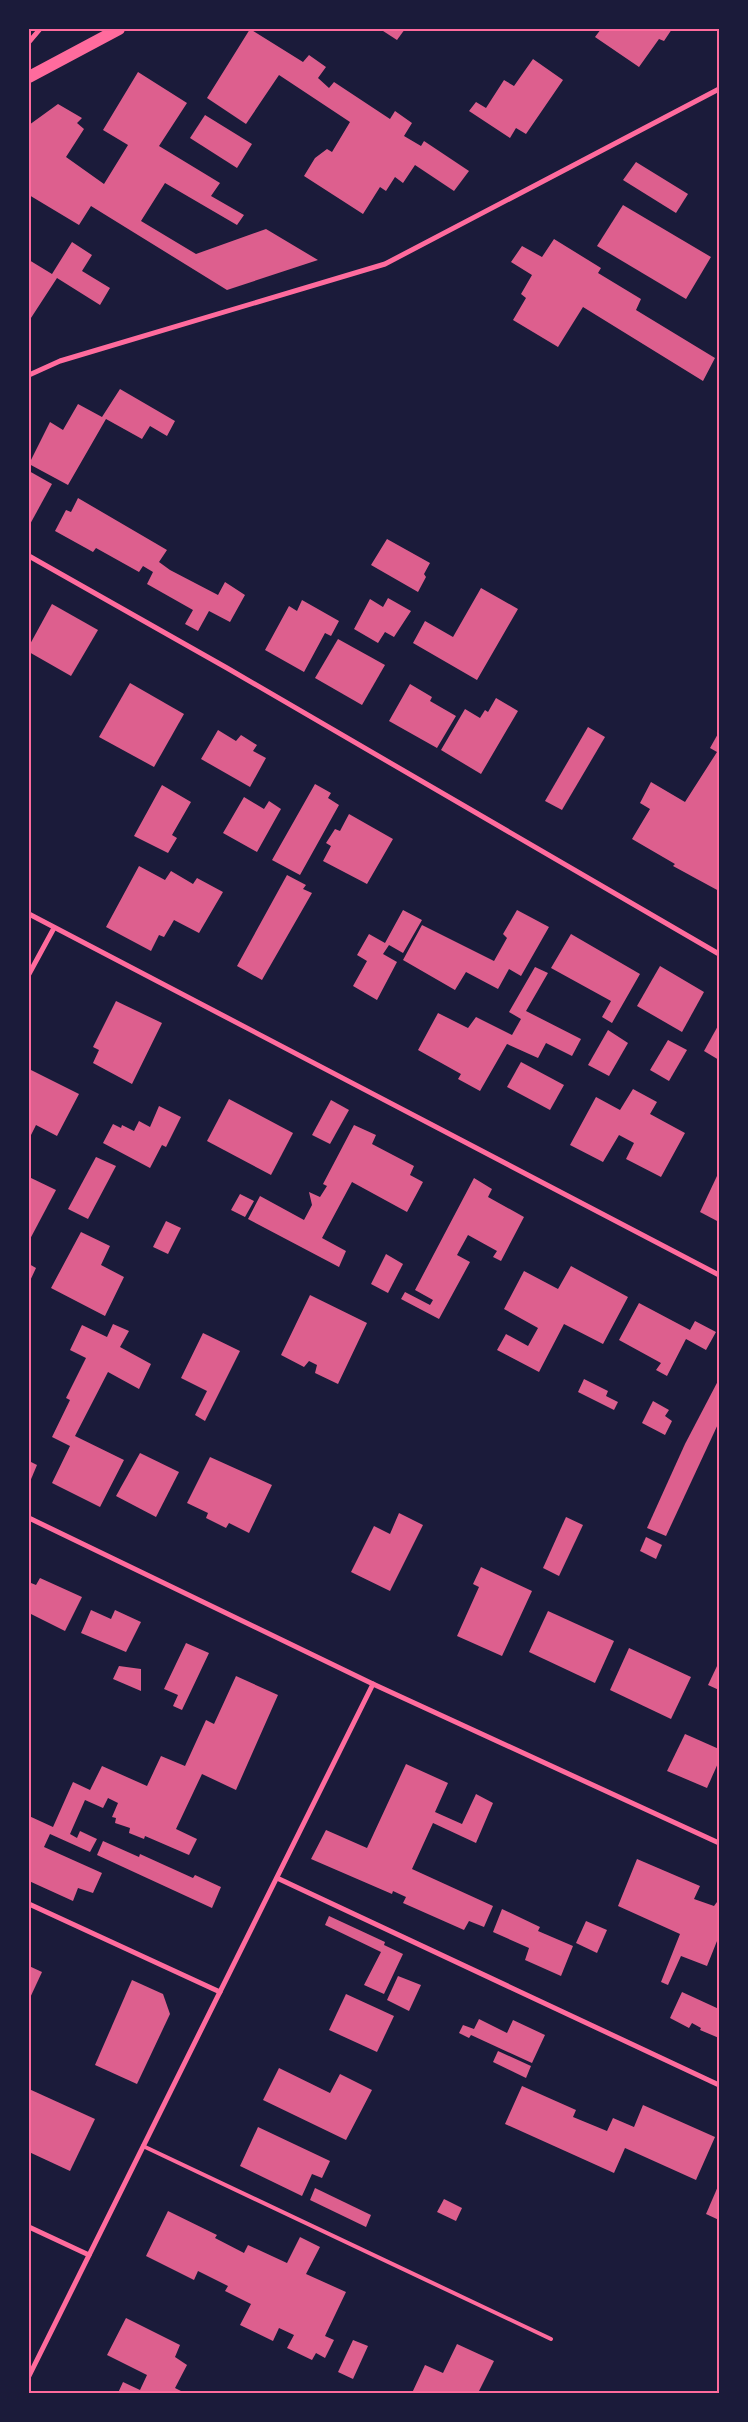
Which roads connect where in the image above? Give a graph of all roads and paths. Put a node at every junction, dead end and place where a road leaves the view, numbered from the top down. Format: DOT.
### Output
graph roads {
  1 [pos="40,29"];
  2 [pos="119,29"];
  3 [pos="29,42"];
  4 [pos="29,77"];
  5 [pos="719,89"];
  6 [pos="29,375"];
  7 [pos="29,556"];
  8 [pos="29,914"];
  9 [pos="54,928"];
  10 [pos="719,954"];
  11 [pos="29,974"];
  12 [pos="719,1275"];
  13 [pos="29,1518"];
  14 [pos="373,1684"];
  15 [pos="719,1843"];
  16 [pos="277,1878"];
  17 [pos="29,1904"];
  18 [pos="220,1992"];
  19 [pos="719,2085"];
  20 [pos="143,2146"];
  21 [pos="29,2227"];
  22 [pos="89,2255"];
  23 [pos="551,2339"];
  24 [pos="29,2376"];
  1 -- 3 [label="street"];
  2 -- 4 [label="main road"];
  5 -- 6 [label="street"];
  7 -- 10 [label="street"];
  8 -- 9 [label="street"];
  9 -- 11 [label="street"];
  9 -- 12 [label="street"];
  13 -- 14 [label="street"];
  14 -- 15 [label="street"];
  14 -- 16 [label="street"];
  16 -- 18 [label="street"];
  16 -- 19 [label="street"];
  17 -- 18 [label="street"];
  18 -- 20 [label="street"];
  20 -- 22 [label="street"];
  20 -- 23 [label="lane"];
  21 -- 22 [label="street"];
  22 -- 24 [label="street"];
}
